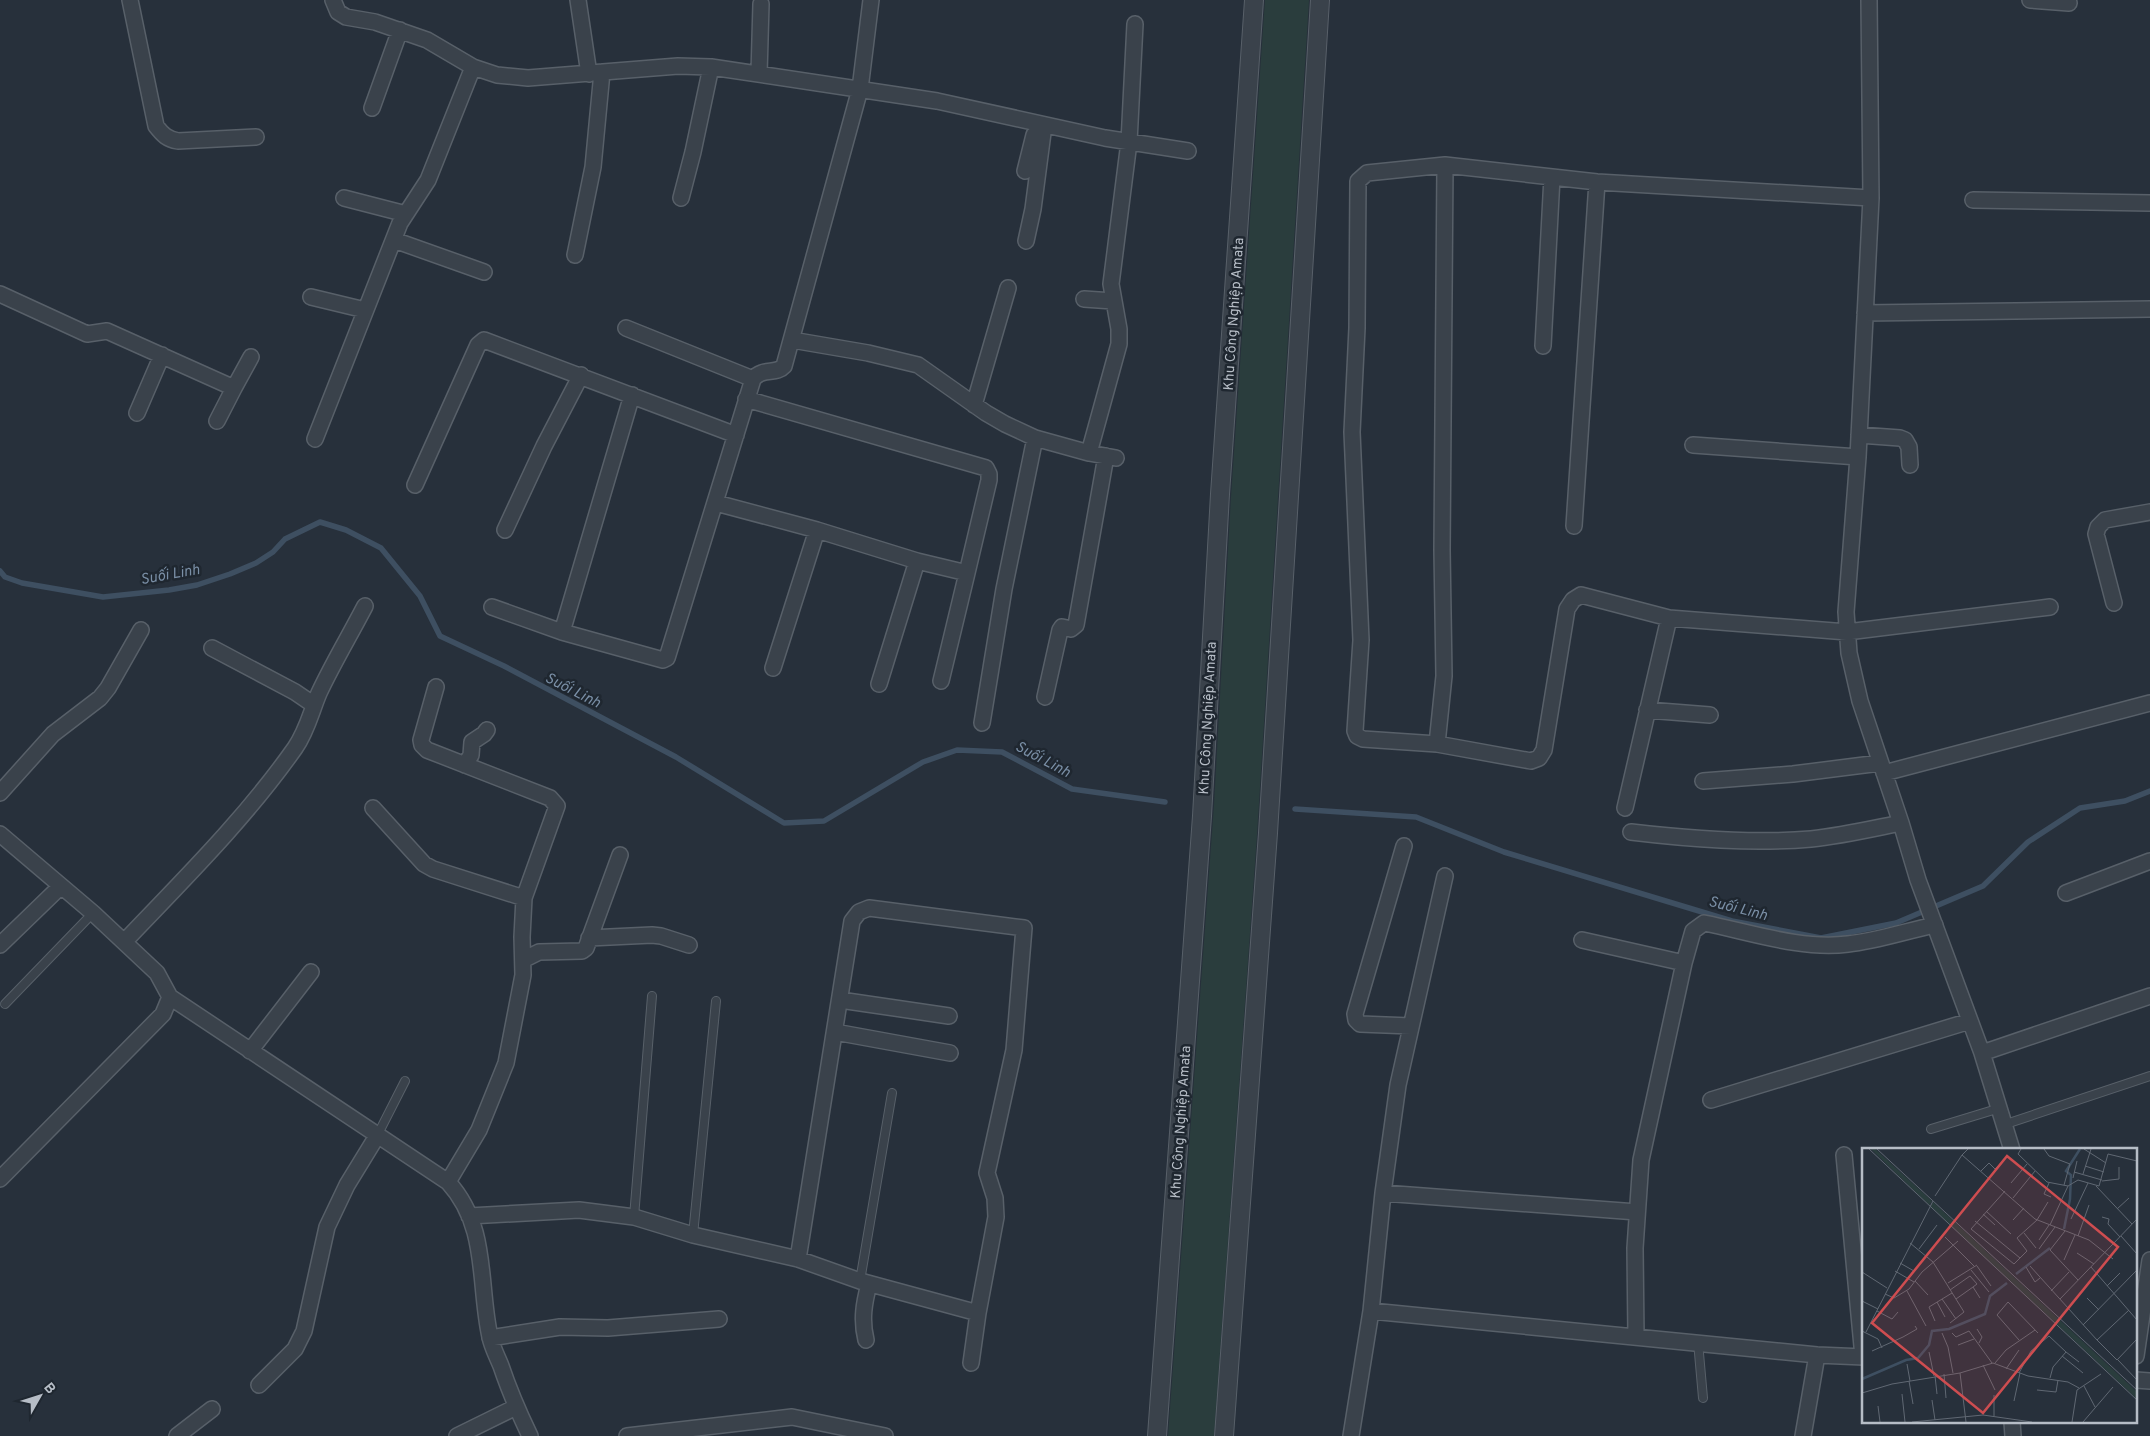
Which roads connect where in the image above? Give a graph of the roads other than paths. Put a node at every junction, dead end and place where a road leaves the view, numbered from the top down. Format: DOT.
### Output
graph roads {
  1 [pos="130,0"];
  2 [pos="333,0"];
  3 [pos="578,0"];
  4 [pos="871,0"];
  5 [pos="1254,0"];
  6 [pos="1320,0"];
  7 [pos="1869,0"];
  8 [pos="2030,0"];
  9 [pos="2069,3"];
  10 [pos="761,4"];
  11 [pos="1134,24"];
  12 [pos="400,30"];
  13 [pos="473,66"];
  14 [pos="711,67"];
  15 [pos="596,73"];
  16 [pos="759,74"];
  17 [pos="860,89"];
  18 [pos="372,108"];
  19 [pos="1039,124"];
  20 [pos="256,136"];
  21 [pos="1129,142"];
  22 [pos="1188,151"];
  23 [pos="1445,165"];
  24 [pos="1025,171"];
  25 [pos="1552,177"];
  26 [pos="1598,182"];
  27 [pos="344,198"];
  28 [pos="681,198"];
  29 [pos="1871,198"];
  30 [pos="1973,200"];
  31 [pos="2150,203"];
  32 [pos="406,214"];
  33 [pos="394,240"];
  34 [pos="1026,241"];
  35 [pos="575,255"];
  36 [pos="484,272"];
  37 [pos="1008,288"];
  38 [pos="0,294"];
  39 [pos="312,297"];
  40 [pos="1084,299"];
  41 [pos="1113,301"];
  42 [pos="2150,309"];
  43 [pos="365,310"];
  44 [pos="1865,313"];
  45 [pos="626,328"];
  46 [pos="792,340"];
  47 [pos="1543,346"];
  48 [pos="162,355"];
  49 [pos="251,358"];
  50 [pos="581,375"];
  51 [pos="753,379"];
  52 [pos="234,388"];
  53 [pos="632,395"];
  54 [pos="746,399"];
  55 [pos="974,404"];
  56 [pos="137,413"];
  57 [pos="218,421"];
  58 [pos="736,435"];
  59 [pos="1859,435"];
  60 [pos="1035,438"];
  61 [pos="315,439"];
  62 [pos="1693,445"];
  63 [pos="1089,453"];
  64 [pos="1858,458"];
  65 [pos="1910,465"];
  66 [pos="415,485"];
  67 [pos="716,503"];
  68 [pos="2150,512"];
  69 [pos="1574,526"];
  70 [pos="505,530"];
  71 [pos="817,530"];
  72 [pos="917,561"];
  73 [pos="967,573"];
  74 [pos="2114,603"];
  75 [pos="365,606"];
  76 [pos="492,607"];
  77 [pos="2050,607"];
  78 [pos="1669,618"];
  79 [pos="141,630"];
  80 [pos="562,632"];
  81 [pos="1847,632"];
  82 [pos="212,648"];
  83 [pos="773,668"];
  84 [pos="941,681"];
  85 [pos="879,684"];
  86 [pos="436,687"];
  87 [pos="1045,697"];
  88 [pos="2150,703"];
  89 [pos="314,705"];
  90 [pos="1647,710"];
  91 [pos="1710,716"];
  92 [pos="982,723"];
  93 [pos="487,730"];
  94 [pos="1437,744"];
  95 [pos="465,765"];
  96 [pos="1882,768"];
  97 [pos="1703,781"];
  98 [pos="0,793"];
  99 [pos="373,808"];
  100 [pos="1625,808"];
  101 [pos="1901,822"];
  102 [pos="1631,832"];
  103 [pos="0,834"];
  104 [pos="1404,846"];
  105 [pos="620,855"];
  106 [pos="2150,861"];
  107 [pos="1445,876"];
  108 [pos="61,886"];
  109 [pos="2066,893"];
  110 [pos="524,898"];
  111 [pos="93,913"];
  112 [pos="1935,925"];
  113 [pos="589,938"];
  114 [pos="1582,940"];
  115 [pos="124,942"];
  116 [pos="0,945"];
  117 [pos="689,945"];
  118 [pos="523,960"];
  119 [pos="1684,963"];
  120 [pos="311,972"];
  121 [pos="652,996"];
  122 [pos="2150,996"];
  123 [pos="170,997"];
  124 [pos="840,1000"];
  125 [pos="716,1001"];
  126 [pos="5,1004"];
  127 [pos="950,1016"];
  128 [pos="1970,1021"];
  129 [pos="1411,1026"];
  130 [pos="835,1032"];
  131 [pos="250,1051"];
  132 [pos="950,1053"];
  133 [pos="1982,1053"];
  134 [pos="2150,1076"];
  135 [pos="405,1081"];
  136 [pos="892,1093"];
  137 [pos="1711,1100"];
  138 [pos="2000,1108"];
  139 [pos="2006,1124"];
  140 [pos="1931,1129"];
  141 [pos="377,1136"];
  142 [pos="2012,1148"];
  143 [pos="1844,1155"];
  144 [pos="0,1179"];
  145 [pos="448,1182"];
  146 [pos="1383,1193"];
  147 [pos="1637,1212"];
  148 [pos="470,1216"];
  149 [pos="634,1217"];
  150 [pos="693,1235"];
  151 [pos="798,1259"];
  152 [pos="2150,1260"];
  153 [pos="865,1282"];
  154 [pos="1371,1311"];
  155 [pos="978,1313"];
  156 [pos="719,1319"];
  157 [pos="1636,1336"];
  158 [pos="490,1338"];
  159 [pos="866,1340"];
  160 [pos="1698,1342"];
  161 [pos="2138,1342"];
  162 [pos="1862,1346"];
  163 [pos="1817,1355"];
  164 [pos="1862,1357"];
  165 [pos="971,1363"];
  166 [pos="259,1386"];
  167 [pos="1703,1398"];
  168 [pos="516,1408"];
  169 [pos="212,1409"];
  170 [pos="177,1436"];
  171 [pos="457,1436"];
  172 [pos="530,1436"];
  173 [pos="627,1436"];
  174 [pos="885,1436"];
  175 [pos="1157,1436"];
  176 [pos="1224,1436"];
  177 [pos="1351,1436"];
  178 [pos="1803,1436"];
  1 -- 20 [label="street"];
  2 -- 12 [label="street"];
  3 -- 15 [label="street"];
  4 -- 17 [label="street"];
  5 -- 175 [label="street, Khu Công Nghiệp Amata"];
  6 -- 176 [label="street"];
  7 -- 29 [label="street"];
  8 -- 9 [label="street"];
  10 -- 16 [label="street"];
  11 -- 21 [label="street"];
  12 -- 13 [label="street"];
  12 -- 18 [label="street"];
  13 -- 15 [label="street"];
  13 -- 32 [label="street"];
  14 -- 15 [label="street"];
  14 -- 16 [label="street"];
  14 -- 28 [label="street"];
  15 -- 35 [label="street"];
  16 -- 17 [label="street"];
  17 -- 19 [label="street"];
  17 -- 46 [label="street"];
  19 -- 21 [label="street"];
  19 -- 24 [label="street"];
  19 -- 34 [label="street"];
  21 -- 22 [label="street"];
  21 -- 41 [label="street"];
  23 -- 25 [label="street"];
  23 -- 94 [label="street"];
  23 -- 94 [label="street"];
  25 -- 26 [label="street"];
  25 -- 47 [label="street"];
  26 -- 29 [label="street"];
  26 -- 69 [label="street"];
  27 -- 32 [label="street"];
  29 -- 44 [label="street"];
  30 -- 31 [label="street"];
  32 -- 33 [label="street"];
  33 -- 36 [label="street"];
  33 -- 43 [label="street"];
  37 -- 55 [label="street"];
  38 -- 48 [label="street"];
  39 -- 43 [label="street"];
  40 -- 41 [label="street"];
  41 -- 63 [label="street"];
  42 -- 44 [label="street"];
  43 -- 61 [label="street"];
  44 -- 59 [label="street"];
  45 -- 51 [label="street"];
  46 -- 51 [label="street"];
  46 -- 55 [label="street"];
  48 -- 52 [label="street"];
  48 -- 56 [label="street"];
  49 -- 52 [label="street"];
  50 -- 53 [label="street"];
  50 -- 66 [label="street"];
  50 -- 70 [label="street"];
  51 -- 54 [label="street"];
  52 -- 57 [label="street"];
  53 -- 58 [label="street"];
  53 -- 80 [label="street"];
  54 -- 58 [label="street"];
  54 -- 73 [label="street"];
  55 -- 60 [label="street"];
  58 -- 67 [label="street"];
  59 -- 64 [label="street"];
  59 -- 65 [label="street"];
  60 -- 63 [label="street"];
  60 -- 92 [label="street"];
  62 -- 64 [label="street"];
  63 -- 87 [label="street"];
  64 -- 81 [label="street"];
  67 -- 71 [label="street"];
  67 -- 80 [label="street"];
  68 -- 74 [label="street"];
  71 -- 72 [label="street"];
  71 -- 83 [label="street"];
  72 -- 73 [label="street"];
  72 -- 85 [label="street"];
  73 -- 84 [label="street"];
  75 -- 89 [label="street"];
  76 -- 80 [label="street"];
  77 -- 81 [label="street"];
  78 -- 81 [label="street"];
  78 -- 90 [label="street"];
  78 -- 94 [label="street"];
  79 -- 98 [label="street"];
  81 -- 96 [label="street"];
  82 -- 89 [label="street"];
  86 -- 95 [label="street"];
  88 -- 96 [label="street"];
  89 -- 115 [label="street"];
  90 -- 91 [label="street"];
  90 -- 100 [label="street"];
  93 -- 95 [label="street"];
  95 -- 110 [label="street"];
  96 -- 97 [label="street"];
  96 -- 101 [label="street"];
  99 -- 110 [label="street"];
  101 -- 102 [label="street"];
  101 -- 112 [label="street"];
  103 -- 108 [label="street"];
  104 -- 129 [label="street"];
  105 -- 113 [label="street"];
  106 -- 109 [label="street"];
  107 -- 129 [label="street"];
  108 -- 111 [label="street"];
  108 -- 116 [label="street"];
  110 -- 118 [label="street"];
  111 -- 115 [label="street"];
  111 -- 126 [label="lane"];
  112 -- 119 [label="street"];
  112 -- 128 [label="street"];
  113 -- 117 [label="street"];
  113 -- 118 [label="street"];
  114 -- 119 [label="street"];
  115 -- 123 [label="street"];
  118 -- 145 [label="street"];
  119 -- 147 [label="street"];
  120 -- 131 [label="street"];
  121 -- 149 [label="lane"];
  122 -- 133 [label="street"];
  123 -- 131 [label="street"];
  123 -- 144 [label="street"];
  124 -- 127 [label="street"];
  124 -- 130 [label="street"];
  124 -- 155 [label="street"];
  125 -- 150 [label="lane"];
  128 -- 133 [label="street"];
  128 -- 137 [label="street"];
  129 -- 146 [label="street"];
  130 -- 132 [label="street"];
  130 -- 151 [label="street"];
  131 -- 141 [label="street"];
  133 -- 138 [label="street"];
  134 -- 139 [label="lane"];
  135 -- 141 [label="lane"];
  136 -- 153 [label="lane"];
  138 -- 139 [label="street"];
  138 -- 140 [label="lane"];
  139 -- 142 [label="street"];
  141 -- 145 [label="street"];
  141 -- 166 [label="street"];
  143 -- 162 [label="street"];
  145 -- 148 [label="street"];
  146 -- 147 [label="street"];
  146 -- 154 [label="street"];
  147 -- 157 [label="street"];
  148 -- 149 [label="street"];
  148 -- 158 [label="street"];
  149 -- 150 [label="street"];
  150 -- 151 [label="street"];
  151 -- 153 [label="street"];
  152 -- 161 [label="street"];
  153 -- 155 [label="street"];
  153 -- 159 [label="street"];
  154 -- 157 [label="street"];
  154 -- 177 [label="street"];
  155 -- 165 [label="street"];
  156 -- 158 [label="street"];
  157 -- 160 [label="street"];
  158 -- 168 [label="street"];
  160 -- 163 [label="street"];
  160 -- 167 [label="lane"];
  163 -- 164 [label="street"];
  163 -- 178 [label="street"];
  168 -- 171 [label="street"];
  168 -- 172 [label="street"];
  169 -- 170 [label="street"];
  173 -- 174 [label="street"];
}
